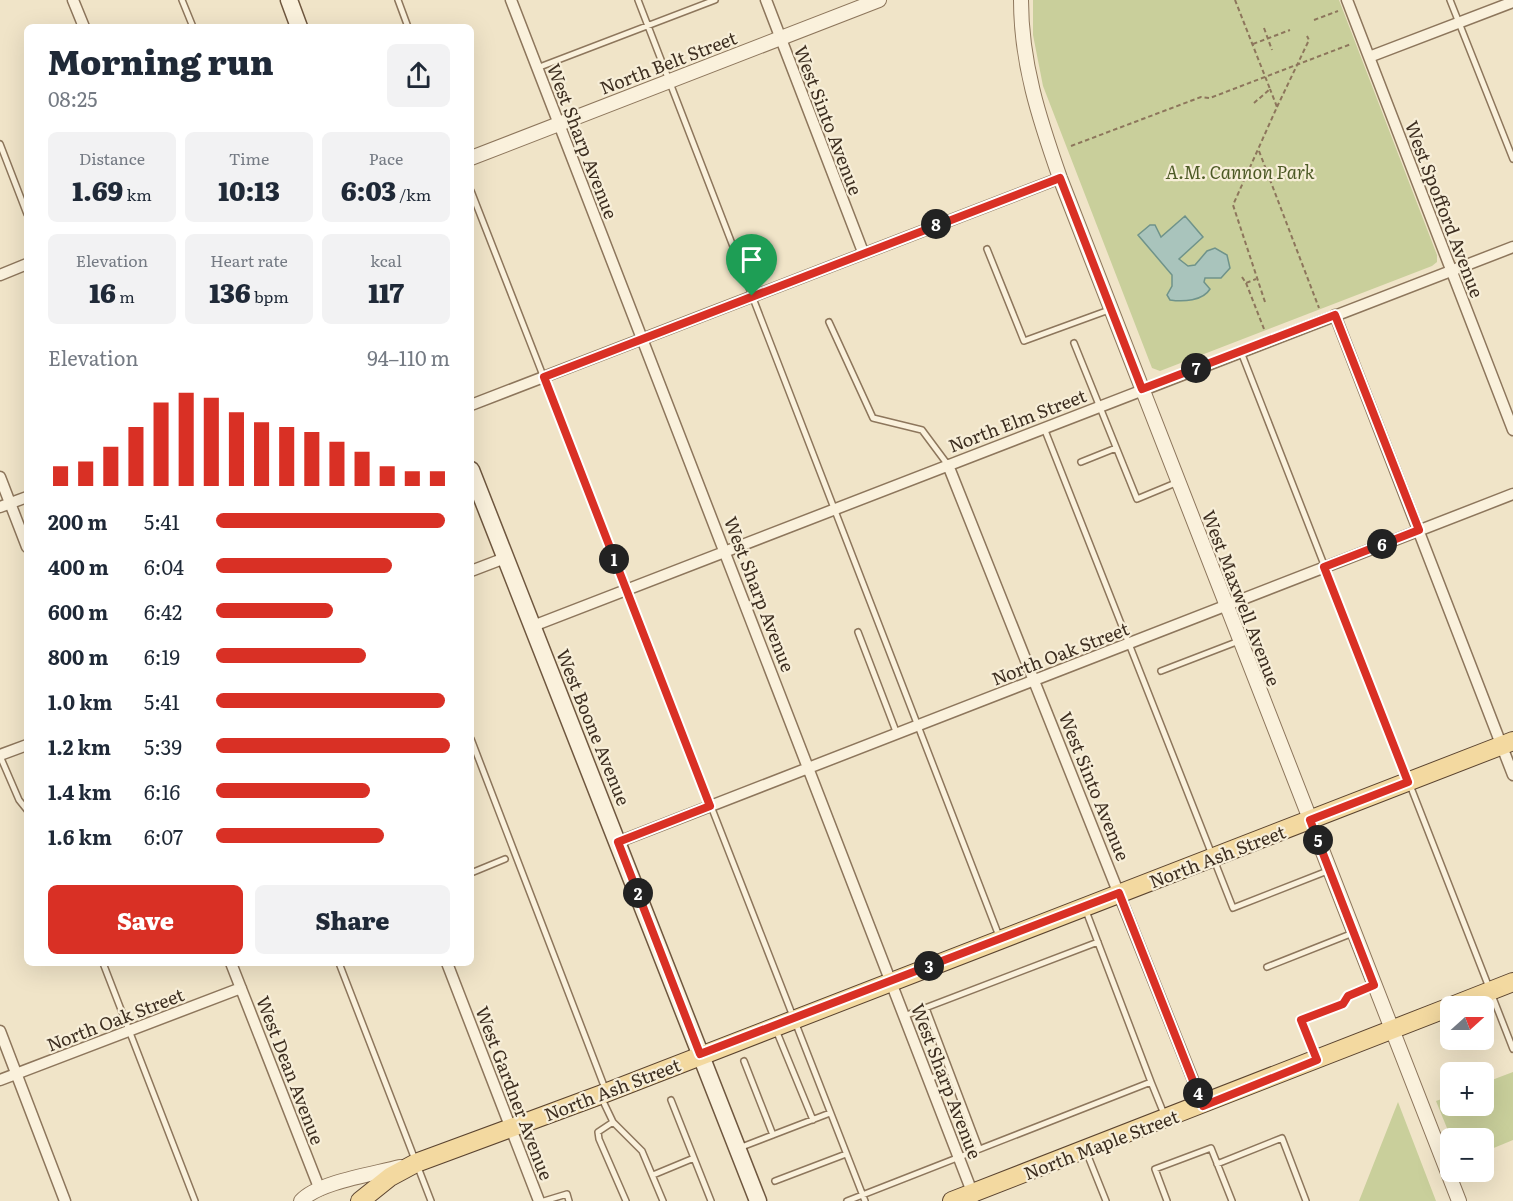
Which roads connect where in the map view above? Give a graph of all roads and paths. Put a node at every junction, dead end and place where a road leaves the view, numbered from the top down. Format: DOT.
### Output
graph roads {
  1 [pos="73,0"];
  2 [pos="182,0"];
  3 [pos="289,0"];
  4 [pos="398,0"];
  5 [pos="511,0"];
  6 [pos="638,0"];
  7 [pos="715,0"];
  8 [pos="765,0"];
  9 [pos="879,0"];
  10 [pos="1021,0"];
  11 [pos="1235,0"];
  12 [pos="1347,0"];
  13 [pos="1450,0"];
  14 [pos="1513,2"];
  15 [pos="1338,11"];
  16 [pos="1314,20"];
  17 [pos="1458,23"];
  18 [pos="83,24"];
  19 [pos="192,24"];
  20 [pos="298,24"];
  21 [pos="407,24"];
  22 [pos="647,25"];
  23 [pos="1264,28"];
  24 [pos="1290,30"];
  25 [pos="1307,36"];
  26 [pos="780,38"];
  27 [pos="1268,38"];
  28 [pos="1252,44"];
  29 [pos="1351,44"];
  30 [pos="1272,50"];
  31 [pos="1368,57"];
  32 [pos="1297,65"];
  33 [pos="537,68"];
  34 [pos="1266,77"];
  35 [pos="669,81"];
  36 [pos="1270,89"];
  37 [pos="1254,103"];
  38 [pos="1277,107"];
  39 [pos="558,125"];
  40 [pos="0,144"];
  41 [pos="1071,146"];
  42 [pos="1258,149"];
  43 [pos="474,157"];
  44 [pos="1513,159"];
  45 [pos="1060,178"];
  46 [pos="474,199"];
  47 [pos="24,206"];
  48 [pos="1513,247"];
  49 [pos="987,249"];
  50 [pos="863,252"];
  51 [pos="24,265"];
  52 [pos="1451,270"];
  53 [pos="0,275"];
  54 [pos="1242,277"];
  55 [pos="1256,279"];
  56 [pos="1246,283"];
  57 [pos="752,296"];
  58 [pos="1265,302"];
  59 [pos="1319,308"];
  60 [pos="1111,309"];
  61 [pos="1335,315"];
  62 [pos="829,322"];
  63 [pos="1264,329"];
  64 [pos="642,339"];
  65 [pos="1074,343"];
  66 [pos="1240,351"];
  67 [pos="544,377"];
  68 [pos="1142,389"];
  69 [pos="474,404"];
  70 [pos="1099,406"];
  71 [pos="1044,428"];
  72 [pos="1513,430"];
  73 [pos="1116,448"];
  74 [pos="1081,462"];
  75 [pos="948,465"];
  76 [pos="0,477"];
  77 [pos="474,478"];
  78 [pos="1178,482"];
  79 [pos="1513,494"];
  80 [pos="24,498"];
  81 [pos="5,505"];
  82 [pos="836,508"];
  83 [pos="1419,530"];
  84 [pos="24,541"];
  85 [pos="726,552"];
  86 [pos="505,558"];
  87 [pos="1324,567"];
  88 [pos="474,570"];
  89 [pos="626,590"];
  90 [pos="1225,606"];
  91 [pos="532,626"];
  92 [pos="858,632"];
  93 [pos="1239,641"];
  94 [pos="1127,644"];
  95 [pos="1161,671"];
  96 [pos="1035,680"];
  97 [pos="920,725"];
  98 [pos="897,734"];
  99 [pos="1507,743"];
  100 [pos="24,746"];
  101 [pos="474,748"];
  102 [pos="0,755"];
  103 [pos="809,768"];
  104 [pos="1513,775"];
  105 [pos="1408,782"];
  106 [pos="24,806"];
  107 [pos="710,806"];
  108 [pos="1310,820"];
  109 [pos="618,842"];
  110 [pos="1212,858"];
  111 [pos="505,859"];
  112 [pos="1330,870"];
  113 [pos="474,872"];
  114 [pos="1119,893"];
  115 [pos="1084,907"];
  116 [pos="1354,933"];
  117 [pos="1001,939"];
  118 [pos="1098,942"];
  119 [pos="104,966"];
  120 [pos="232,966"];
  121 [pos="340,966"];
  122 [pos="448,966"];
  123 [pos="1267,967"];
  124 [pos="891,981"];
  125 [pos="1513,982"];
  126 [pos="1374,985"];
  127 [pos="241,988"];
  128 [pos="1491,991"];
  129 [pos="1478,996"];
  130 [pos="926,1008"];
  131 [pos="1440,1011"];
  132 [pos="904,1016"];
  133 [pos="793,1018"];
  134 [pos="774,1026"];
  135 [pos="1392,1030"];
  136 [pos="0,1031"];
  137 [pos="128,1031"];
  138 [pos="1513,1049"];
  139 [pos="700,1054"];
  140 [pos="1317,1060"];
  141 [pos="744,1061"];
  142 [pos="949,1071"];
  143 [pos="16,1074"];
  144 [pos="929,1079"];
  145 [pos="0,1080"];
  146 [pos="1151,1082"];
  147 [pos="604,1093"];
  148 [pos="671,1100"];
  149 [pos="1203,1106"];
  150 [pos="830,1113"];
  151 [pos="1166,1119"];
  152 [pos="813,1120"];
  153 [pos="613,1122"];
  154 [pos="511,1128"];
  155 [pos="773,1135"];
  156 [pos="980,1148"];
  157 [pos="737,1149"];
  158 [pos="1086,1149"];
  159 [pos="846,1154"];
  160 [pos="958,1157"];
  161 [pos="694,1158"];
  162 [pos="416,1162"];
  163 [pos="1218,1164"];
  164 [pos="653,1175"];
  165 [pos="775,1181"];
  166 [pos="320,1190"];
  167 [pos="974,1197"];
  168 [pos="864,1198"];
  169 [pos="65,1201"];
  170 [pos="195,1201"];
  171 [pos="301,1201"];
  172 [pos="360,1201"];
  173 [pos="431,1201"];
  174 [pos="539,1201"];
  175 [pos="544,1201"];
  176 [pos="569,1201"];
  177 [pos="626,1201"];
  178 [pos="663,1201"];
  179 [pos="711,1201"];
  180 [pos="758,1201"];
  181 [pos="847,1201"];
  182 [pos="952,1201"];
  183 [pos="1106,1201"];
  184 [pos="1167,1201"];
  185 [pos="1232,1201"];
  186 [pos="1306,1201"];
  187 [pos="1459,1201"];
  1 -- 18 [label="street"];
  2 -- 19 [label="lane"];
  3 -- 20 [label="main road"];
  4 -- 21 [label="lane"];
  5 -- 33 [label="street, West Sharp Avenue"];
  6 -- 22 [label="lane"];
  7 -- 22 [label="lane"];
  8 -- 26 [label="street, West Sinto Avenue"];
  9 -- 26 [label="street, North Belt Street"];
  10 -- 45 [label="street, West Maxwell Avenue"];
  11 -- 28 [label="path"];
  12 -- 31 [label="street, West Spofford Avenue"];
  13 -- 17 [label="lane"];
  14 -- 17 [label="street"];
  15 -- 16 [label="path"];
  17 -- 31 [label="street"];
  17 -- 44 [label="lane"];
  22 -- 33 [label="lane"];
  22 -- 35 [label="lane"];
  23 -- 27 [label="path"];
  24 -- 27 [label="path"];
  25 -- 32 [label="path"];
  26 -- 35 [label="street, North Belt Street"];
  26 -- 50 [label="street, West Sinto Avenue"];
  27 -- 28 [label="path"];
  27 -- 30 [label="path"];
  28 -- 34 [label="path"];
  29 -- 32 [label="path"];
  31 -- 52 [label="street, West Spofford Avenue"];
  32 -- 34 [label="path"];
  32 -- 38 [label="path"];
  33 -- 39 [label="street, West Sharp Avenue"];
  34 -- 36 [label="path"];
  34 -- 41 [label="path"];
  35 -- 39 [label="street, North Belt Street"];
  35 -- 57 [label="lane"];
  36 -- 37 [label="path"];
  36 -- 38 [label="path"];
  38 -- 42 [label="path"];
  39 -- 43 [label="street, North Belt Street"];
  39 -- 64 [label="street, West Sharp Avenue"];
  40 -- 47 [label="lane"];
  42 -- 55 [label="path"];
  42 -- 59 [label="path"];
  45 -- 50 [label="street"];
  45 -- 60 [label="street, West Maxwell Avenue"];
  46 -- 67 [label="lane"];
  48 -- 52 [label="street, North Elm Street"];
  49 -- 60 [label="lane"];
  50 -- 57 [label="street"];
  51 -- 53 [label="street"];
  52 -- 61 [label="street, North Elm Street"];
  52 -- 72 [label="street, West Spofford Avenue"];
  54 -- 56 [label="path"];
  55 -- 56 [label="path"];
  55 -- 58 [label="path"];
  56 -- 63 [label="path"];
  57 -- 64 [label="street"];
  57 -- 82 [label="lane"];
  60 -- 68 [label="street, West Maxwell Avenue"];
  61 -- 66 [label="street, North Elm Street"];
  61 -- 83 [label="street"];
  62 -- 75 [label="lane"];
  64 -- 67 [label="street"];
  64 -- 85 [label="street, West Sharp Avenue"];
  65 -- 70 [label="lane"];
  66 -- 68 [label="street, North Elm Street"];
  66 -- 87 [label="lane"];
  67 -- 69 [label="street"];
  67 -- 89 [label="lane"];
  68 -- 70 [label="street, North Elm Street"];
  68 -- 78 [label="street, West Maxwell Avenue"];
  70 -- 71 [label="street, North Elm Street"];
  70 -- 73 [label="lane"];
  71 -- 75 [label="street, North Elm Street"];
  71 -- 94 [label="lane"];
  73 -- 74 [label="lane"];
  73 -- 78 [label="lane"];
  75 -- 82 [label="street, North Elm Street"];
  75 -- 96 [label="street, West Sinto Avenue"];
  76 -- 81 [label="street"];
  77 -- 86 [label="main road, West Boone Avenue"];
  78 -- 90 [label="street, West Maxwell Avenue"];
  79 -- 83 [label="street, North Oak Street"];
  80 -- 81 [label="street"];
  81 -- 84 [label="street"];
  82 -- 85 [label="street, North Elm Street"];
  82 -- 97 [label="lane"];
  83 -- 87 [label="street, North Oak Street"];
  83 -- 99 [label="street"];
  85 -- 89 [label="street, North Elm Street"];
  85 -- 103 [label="street, West Sharp Avenue"];
  86 -- 88 [label="street"];
  86 -- 91 [label="main road, West Boone Avenue"];
  87 -- 90 [label="street, North Oak Street"];
  87 -- 105 [label="lane"];
  89 -- 91 [label="street, North Elm Street"];
  89 -- 107 [label="lane"];
  90 -- 93 [label="street, West Maxwell Avenue"];
  90 -- 94 [label="street, North Oak Street"];
  91 -- 109 [label="main road, West Boone Avenue"];
  92 -- 98 [label="lane"];
  93 -- 95 [label="lane"];
  93 -- 108 [label="street, West Maxwell Avenue"];
  94 -- 96 [label="street, North Oak Street"];
  94 -- 110 [label="lane"];
  96 -- 97 [label="street, North Oak Street"];
  96 -- 114 [label="street, West Sinto Avenue"];
  97 -- 98 [label="street, North Oak Street"];
  97 -- 117 [label="lane"];
  98 -- 103 [label="street, North Oak Street"];
  99 -- 104 [label="street"];
  99 -- 105 [label="main road, North Ash Street"];
  100 -- 102 [label="street"];
  101 -- 147 [label="lane"];
  102 -- 106 [label="lane"];
  103 -- 107 [label="street, North Oak Street"];
  103 -- 124 [label="street, West Sharp Avenue"];
  105 -- 108 [label="main road, North Ash Street"];
  105 -- 128 [label="lane"];
  107 -- 109 [label="street, North Oak Street"];
  107 -- 133 [label="lane"];
  108 -- 110 [label="main road, North Ash Street"];
  108 -- 112 [label="street, West Maxwell Avenue"];
  109 -- 139 [label="main road, West Boone Avenue"];
  110 -- 112 [label="lane"];
  110 -- 114 [label="main road, North Ash Street"];
  111 -- 113 [label="lane"];
  112 -- 116 [label="street, West Maxwell Avenue"];
  114 -- 115 [label="main road, North Ash Street"];
  114 -- 149 [label="street, West Sinto Avenue"];
  115 -- 117 [label="main road, North Ash Street"];
  115 -- 118 [label="lane"];
  116 -- 123 [label="lane"];
  116 -- 126 [label="street, West Maxwell Avenue"];
  117 -- 124 [label="main road, North Ash Street"];
  118 -- 130 [label="lane"];
  118 -- 146 [label="lane"];
  119 -- 137 [label="lane"];
  120 -- 127 [label="street, West Dean Avenue"];
  121 -- 162 [label="lane"];
  122 -- 154 [label="street, West Gardner Avenue"];
  124 -- 132 [label="street, West Sharp Avenue"];
  124 -- 133 [label="main road, North Ash Street"];
  125 -- 128 [label="main road, North Maple Street"];
  126 -- 135 [label="street, West Maxwell Avenue"];
  126 -- 140 [label="lane"];
  127 -- 137 [label="street, North Oak Street"];
  127 -- 166 [label="street, West Dean Avenue"];
  128 -- 129 [label="main road, North Maple Street"];
  128 -- 138 [label="lane"];
  130 -- 132 [label="lane"];
  130 -- 142 [label="lane"];
  131 -- 135 [label="main road, North Maple Street"];
  132 -- 144 [label="street, West Sharp Avenue"];
  133 -- 134 [label="main road, North Ash Street"];
  133 -- 150 [label="lane"];
  134 -- 139 [label="main road, North Ash Street"];
  134 -- 152 [label="lane"];
  135 -- 140 [label="main road, North Maple Street"];
  135 -- 187 [label="street, West Maxwell Avenue"];
  136 -- 143 [label="street"];
  137 -- 143 [label="street, North Oak Street"];
  137 -- 170 [label="lane"];
  139 -- 147 [label="main road, North Ash Street"];
  139 -- 157 [label="main road, West Boone Avenue"];
  140 -- 149 [label="main road, North Maple Street"];
  141 -- 155 [label="lane"];
  142 -- 144 [label="lane"];
  142 -- 156 [label="lane"];
  143 -- 145 [label="street, North Oak Street"];
  143 -- 169 [label="street"];
  144 -- 160 [label="street, West Sharp Avenue"];
  146 -- 151 [label="lane"];
  146 -- 156 [label="lane"];
  147 -- 153 [label="lane"];
  147 -- 154 [label="main road, North Ash Street"];
  148 -- 161 [label="lane"];
  149 -- 151 [label="main road, North Maple Street"];
  150 -- 152 [label="lane"];
  150 -- 159 [label="lane"];
  151 -- 158 [label="main road, North Maple Street"];
  152 -- 155 [label="lane"];
  153 -- 164 [label="lane"];
  153 -- 177 [label="lane"];
  154 -- 162 [label="main road, North Ash Street"];
  154 -- 174 [label="street, West Gardner Avenue"];
  155 -- 157 [label="lane"];
  156 -- 160 [label="lane"];
  157 -- 180 [label="main road, West Boone Avenue"];
  158 -- 167 [label="main road, North Maple Street"];
  158 -- 183 [label="lane"];
  159 -- 165 [label="lane"];
  159 -- 168 [label="lane"];
  160 -- 167 [label="street, West Sharp Avenue"];
  160 -- 168 [label="lane"];
  161 -- 164 [label="lane"];
  161 -- 179 [label="lane"];
  162 -- 166 [label="street, North Ash Street"];
  162 -- 172 [label="main road, North Ash Street"];
  162 -- 173 [label="lane"];
  163 -- 184 [label="lane"];
  163 -- 185 [label="lane"];
  163 -- 186 [label="lane"];
  164 -- 178 [label="lane"];
  166 -- 171 [label="street, North Ash Street"];
  167 -- 182 [label="main road, North Maple Street"];
  168 -- 181 [label="lane"];
  175 -- 176 [label="lane"];
}
